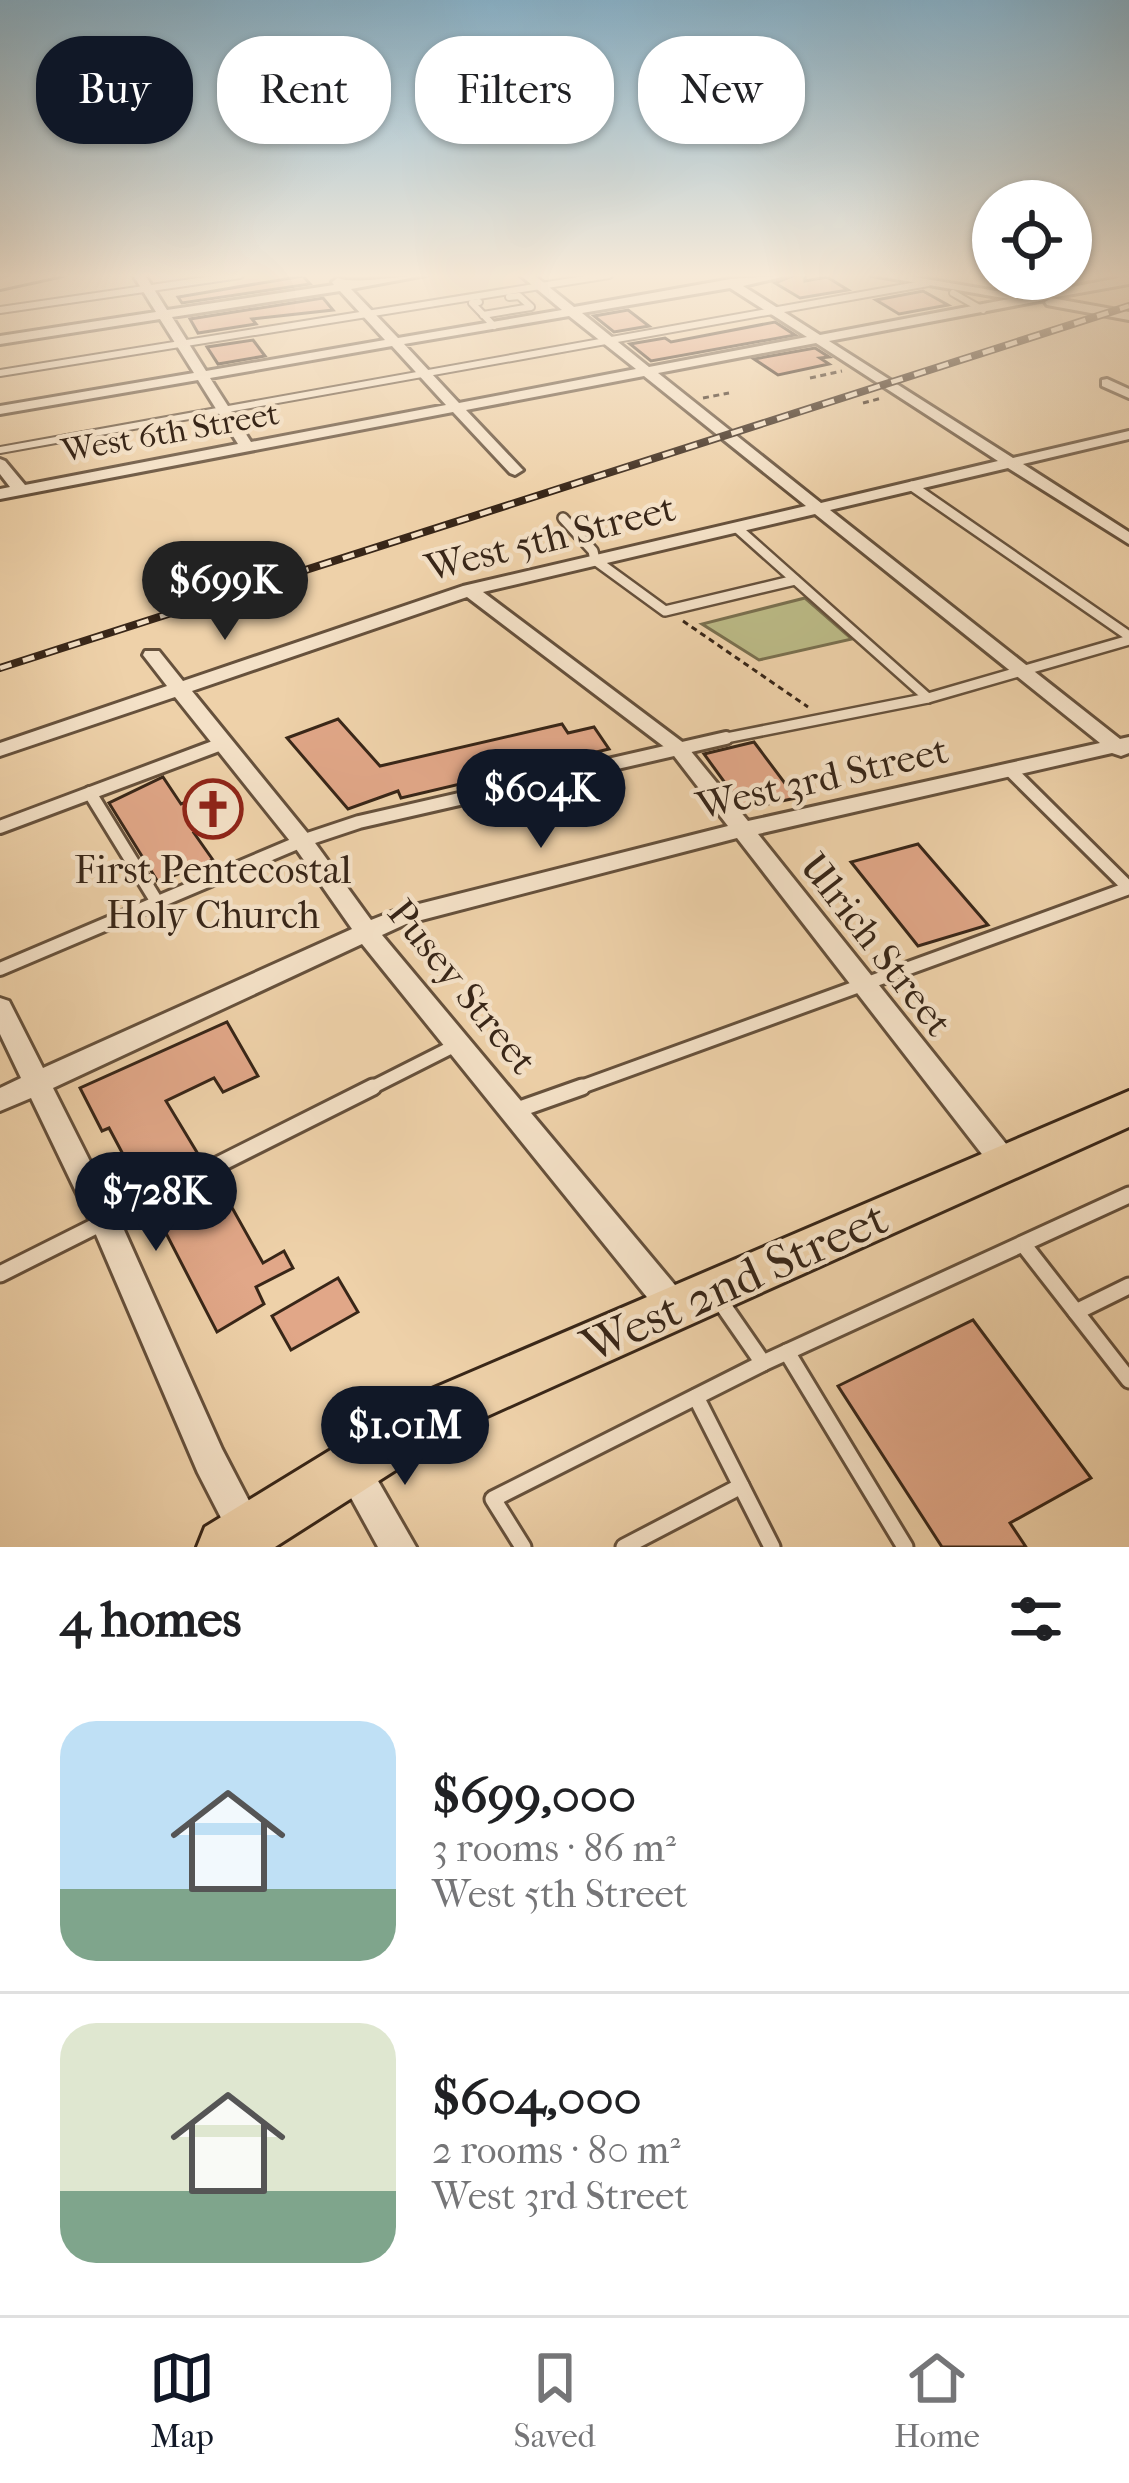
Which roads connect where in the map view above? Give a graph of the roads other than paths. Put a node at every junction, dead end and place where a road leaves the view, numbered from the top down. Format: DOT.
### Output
graph roads {
  1 [pos="162,347"];
  2 [pos="184,347"];
  3 [pos="370,347"];
  4 [pos="399,347"];
  5 [pos="573,347"];
  6 [pos="615,347"];
  7 [pos="786,347"];
  8 [pos="829,347"];
  9 [pos="0,373"];
  10 [pos="647,373"];
  11 [pos="424,374"];
  12 [pos="202,376"];
  13 [pos="1107,383"];
  14 [pos="1129,394"];
  15 [pos="458,409"];
  16 [pos="0,410"];
  17 [pos="224,410"];
  18 [pos="1129,435"];
  19 [pos="1101,442"];
  20 [pos="247,447"];
  21 [pos="0,450"];
  22 [pos="1129,458"];
  23 [pos="1011,462"];
  24 [pos="0,464"];
  25 [pos="515,470"];
  26 [pos="912,486"];
  27 [pos="20,489"];
  28 [pos="0,494"];
  29 [pos="817,508"];
  30 [pos="562,518"];
  31 [pos="736,528"];
  32 [pos="1129,539"];
  33 [pos="595,560"];
  34 [pos="795,580"];
  35 [pos="469,590"];
  36 [pos="1129,638"];
  37 [pos="152,655"];
  38 [pos="1020,671"];
  39 [pos="180,687"];
  40 [pos="928,698"];
  41 [pos="224,743"];
  42 [pos="678,748"];
  43 [pos="1124,749"];
  44 [pos="0,751"];
  45 [pos="1012,771"];
  46 [pos="90,794"];
  47 [pos="0,827"];
  48 [pos="742,830"];
  49 [pos="302,841"];
  50 [pos="1129,888"];
  51 [pos="157,902"];
  52 [pos="368,934"];
  53 [pos="0,969"];
  54 [pos="860,982"];
  55 [pos="0,1008"];
  56 [pos="458,1044"];
  57 [pos="38,1082"];
  58 [pos="0,1100"];
  59 [pos="1129,1108"];
  60 [pos="514,1111"];
  61 [pos="1005,1163"];
  62 [pos="1129,1195"];
  63 [pos="105,1221"];
  64 [pos="1023,1244"];
  65 [pos="0,1274"];
  66 [pos="1129,1286"];
  67 [pos="693,1298"];
  68 [pos="1076,1312"];
  69 [pos="787,1352"];
  70 [pos="763,1363"];
  71 [pos="1129,1380"];
  72 [pos="696,1397"];
  73 [pos="350,1465"];
  74 [pos="741,1486"];
  75 [pos="243,1542"];
  76 [pos="398,1547"];
  77 [pos="523,1547"];
  78 [pos="624,1547"];
  79 [pos="772,1547"];
  80 [pos="904,1547"];
  1 -- 9 [label="lane"];
  2 -- 12 [label="street"];
  3 -- 12 [label="street"];
  4 -- 11 [label="street"];
  5 -- 11 [label="lane"];
  6 -- 10 [label="street"];
  7 -- 10 [label="street, West 6th Street"];
  8 -- 23 [label="street"];
  10 -- 15 [label="street, West 6th Street"];
  10 -- 29 [label="street"];
  11 -- 15 [label="street"];
  11 -- 17 [label="lane"];
  12 -- 16 [label="street"];
  12 -- 17 [label="street"];
  13 -- 14 [label="street"];
  15 -- 20 [label="street, West 6th Street"];
  15 -- 25 [label="street"];
  17 -- 20 [label="street"];
  17 -- 21 [label="lane"];
  18 -- 19 [label="street, West 5th Street"];
  19 -- 22 [label="street"];
  19 -- 23 [label="street, West 5th Street"];
  20 -- 27 [label="street, West 6th Street"];
  23 -- 26 [label="street, West 5th Street"];
  23 -- 32 [label="street"];
  24 -- 27 [label="street"];
  26 -- 29 [label="street, West 5th Street"];
  26 -- 36 [label="lane"];
  27 -- 28 [label="street, West 6th Street"];
  29 -- 31 [label="street, West 5th Street"];
  29 -- 38 [label="street"];
  30 -- 33 [label="lane"];
  31 -- 33 [label="street, West 5th Street"];
  31 -- 34 [label="lane"];
  33 -- 34 [label="lane"];
  33 -- 35 [label="street, West 5th Street"];
  34 -- 40 [label="lane"];
  35 -- 39 [label="street, West 5th Street"];
  35 -- 42 [label="street, Ulrich Street"];
  36 -- 38 [label="lane"];
  37 -- 39 [label="street, Pusey Street"];
  38 -- 40 [label="lane"];
  38 -- 43 [label="street"];
  39 -- 41 [label="street, Pusey Street"];
  39 -- 44 [label="street, West 5th Street"];
  40 -- 42 [label="lane"];
  41 -- 46 [label="lane"];
  41 -- 49 [label="street, Pusey Street"];
  42 -- 48 [label="street, Ulrich Street"];
  42 -- 49 [label="lane"];
  43 -- 45 [label="street, West 3rd Street"];
  45 -- 48 [label="street, West 3rd Street"];
  45 -- 50 [label="lane"];
  46 -- 47 [label="lane"];
  46 -- 51 [label="lane"];
  48 -- 52 [label="street, West 3rd Street"];
  48 -- 54 [label="street, Ulrich Street"];
  49 -- 51 [label="lane"];
  49 -- 52 [label="street, Pusey Street"];
  50 -- 54 [label="lane"];
  51 -- 53 [label="lane"];
  52 -- 56 [label="street, Pusey Street"];
  52 -- 57 [label="street, West 3rd Street"];
  54 -- 60 [label="lane"];
  54 -- 61 [label="street, Ulrich Street"];
  55 -- 57 [label="street"];
  56 -- 60 [label="street, Pusey Street"];
  56 -- 63 [label="lane"];
  57 -- 58 [label="street, West 3rd Street"];
  57 -- 63 [label="street"];
  59 -- 61 [label="main road, West 2nd Street"];
  60 -- 67 [label="street, Pusey Street"];
  61 -- 67 [label="main road, West 2nd Street"];
  62 -- 64 [label="lane"];
  63 -- 65 [label="lane"];
  63 -- 75 [label="street"];
  64 -- 68 [label="lane"];
  64 -- 69 [label="lane"];
  66 -- 68 [label="lane"];
  67 -- 70 [label="lane"];
  67 -- 73 [label="main road, West 2nd Street"];
  68 -- 71 [label="lane"];
  69 -- 70 [label="lane"];
  69 -- 80 [label="lane"];
  70 -- 72 [label="lane"];
  72 -- 74 [label="lane"];
  72 -- 77 [label="lane"];
  73 -- 75 [label="main road, West 2nd Street"];
  73 -- 76 [label="street"];
  74 -- 78 [label="lane"];
  74 -- 79 [label="lane"];
}
